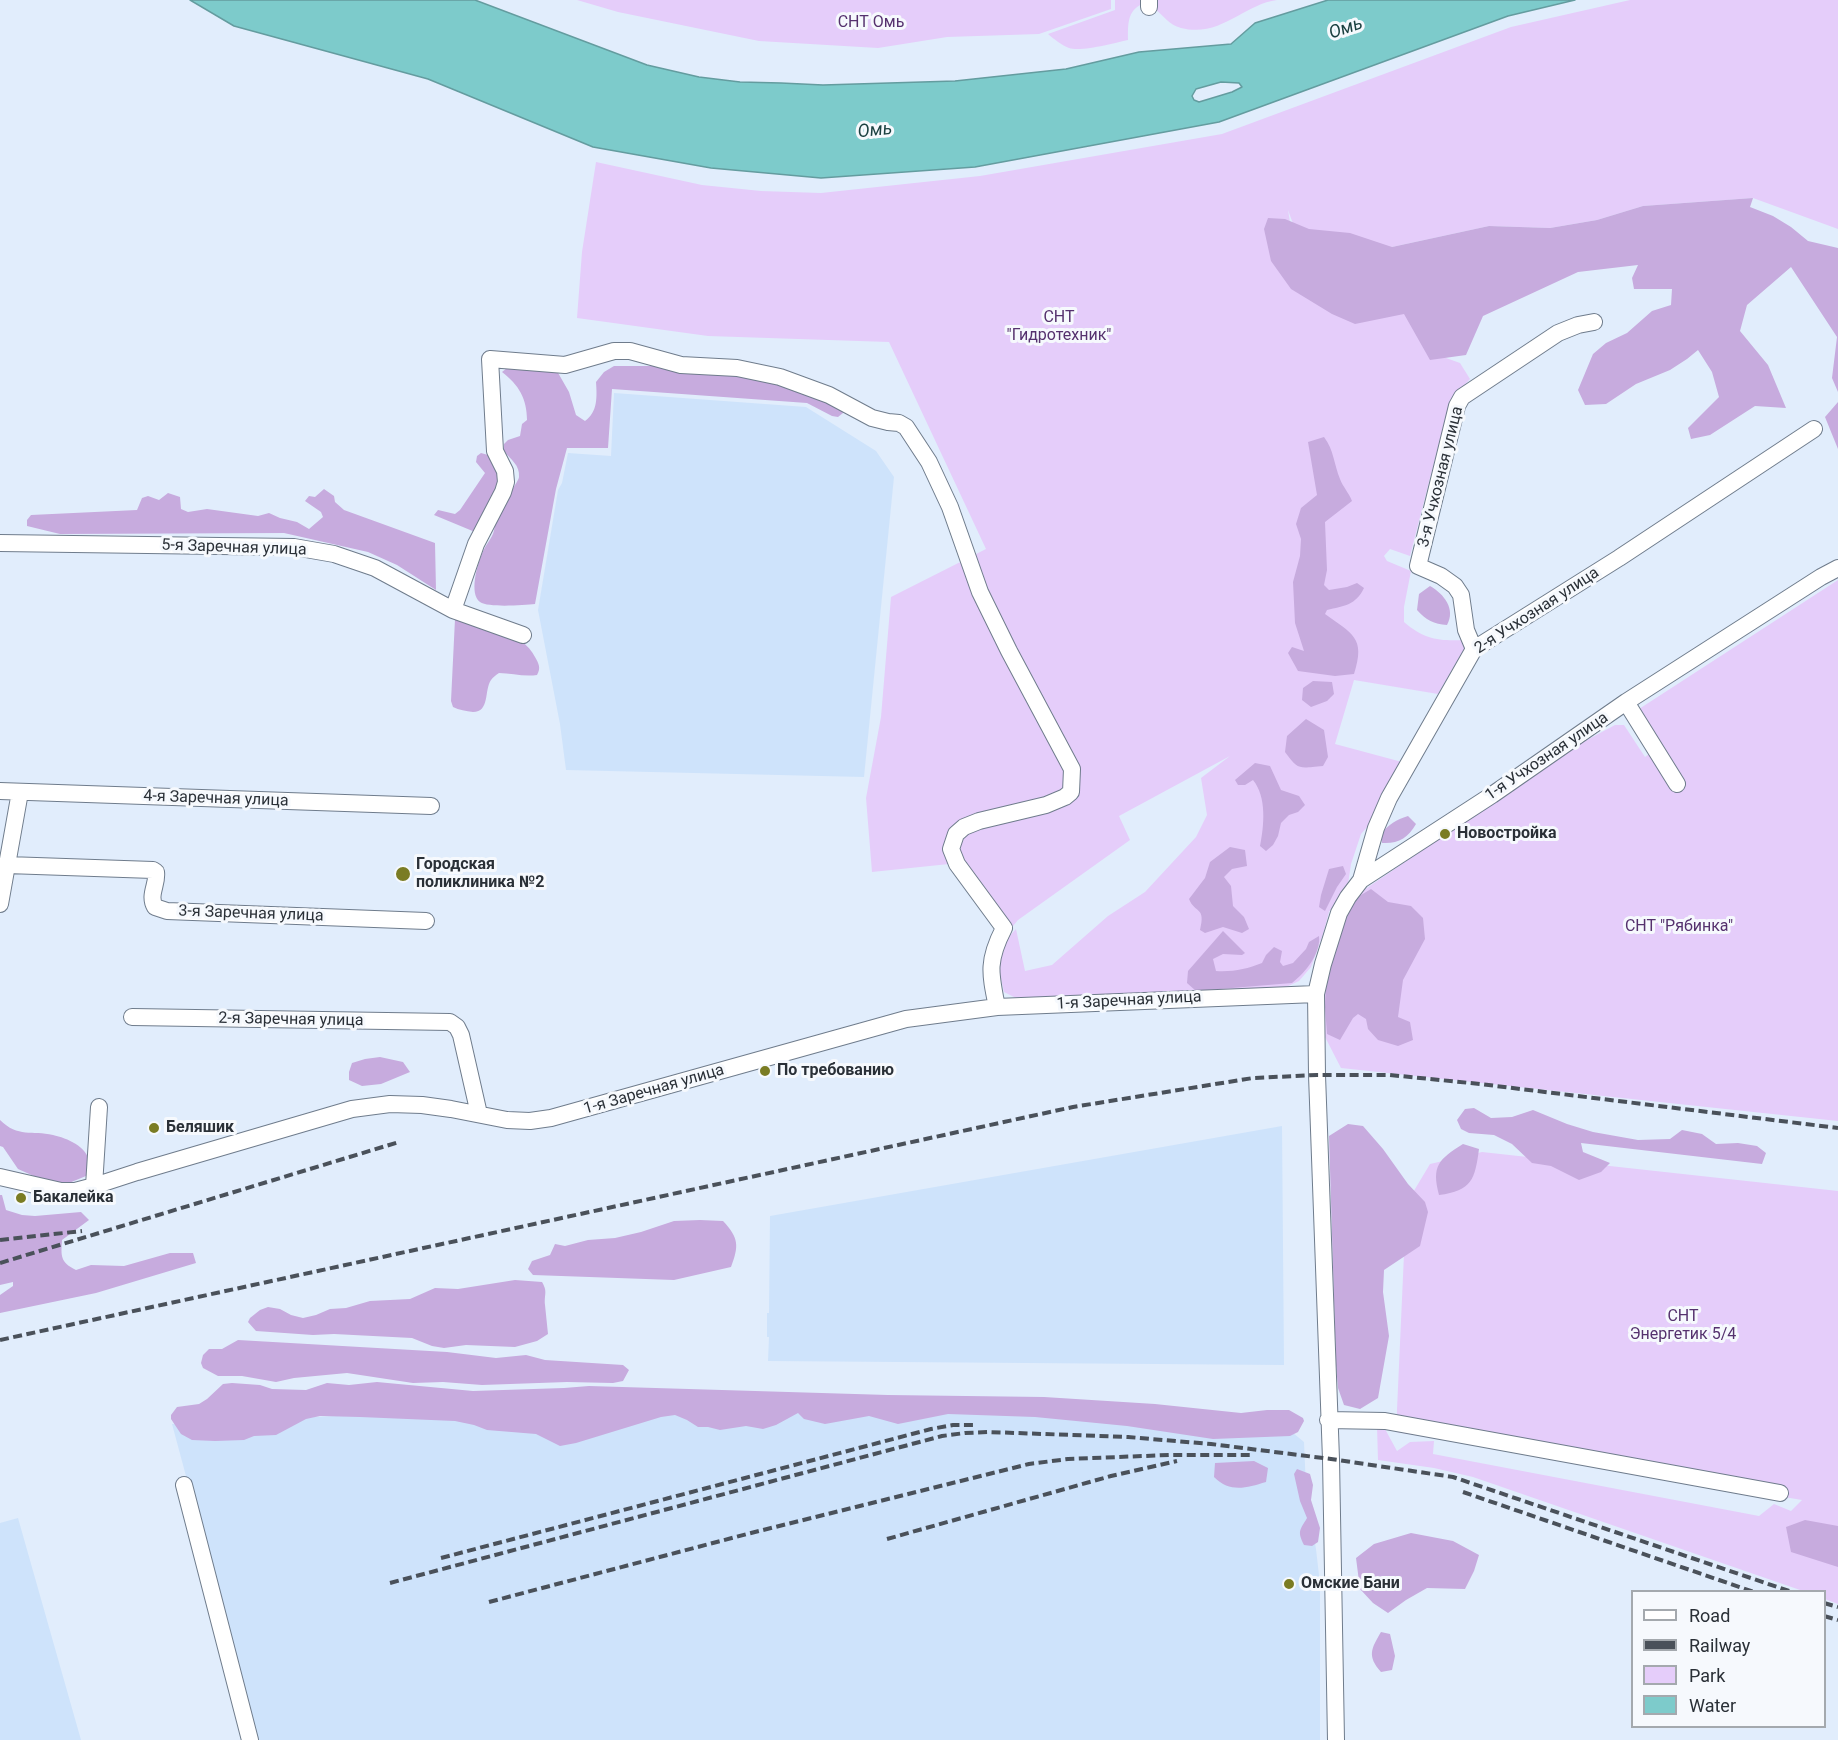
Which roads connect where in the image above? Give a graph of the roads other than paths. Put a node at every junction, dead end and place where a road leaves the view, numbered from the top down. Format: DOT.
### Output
graph roads {
  1 [pos="1594,322"];
  2 [pos="1814,429"];
  3 [pos="0,543"];
  4 [pos="1838,568"];
  5 [pos="453,610"];
  6 [pos="523,635"];
  7 [pos="1474,649"];
  8 [pos="1626,702"];
  9 [pos="1677,784"];
  10 [pos="0,791"];
  11 [pos="20,792"];
  12 [pos="431,806"];
  13 [pos="7,865"];
  14 [pos="1361,880"];
  15 [pos="0,904"];
  16 [pos="426,921"];
  17 [pos="1317,994"];
  18 [pos="997,1007"];
  19 [pos="132,1017"];
  20 [pos="99,1107"];
  21 [pos="479,1114"];
  22 [pos="0,1177"];
  23 [pos="94,1186"];
  24 [pos="1328,1420"];
  25 [pos="184,1485"];
  26 [pos="1780,1493"];
  27 [pos="250,1740"];
  28 [pos="1336,1740"];
  1 -- 7 [label="street, 3-я Учхозная улица"];
  2 -- 7 [label="street, 2-я Учхозная улица"];
  3 -- 5 [label="street, 5-я Заречная улица"];
  4 -- 8 [label="street, 1-я Учхозная улица"];
  5 -- 6 [label="street, 5-я Заречная улица"];
  5 -- 18 [label="street"];
  7 -- 14 [label="street, 2-я Учхозная улица"];
  8 -- 9 [label="street"];
  8 -- 14 [label="street, 1-я Учхозная улица"];
  10 -- 11 [label="street, 4-я Заречная улица"];
  11 -- 12 [label="street, 4-я Заречная улица"];
  11 -- 13 [label="street"];
  13 -- 15 [label="street"];
  13 -- 16 [label="street, 3-я Заречная улица"];
  14 -- 17 [label="street, 1-я Учхозная улица"];
  17 -- 18 [label="street, 1-я Заречная улица"];
  17 -- 24 [label="street, 1-я Учхозная улица"];
  18 -- 21 [label="street, 1-я Заречная улица"];
  19 -- 21 [label="street, 2-я Заречная улица"];
  20 -- 23 [label="street"];
  21 -- 23 [label="street, 1-я Заречная улица"];
  22 -- 23 [label="street, 1-я Заречная улица"];
  24 -- 26 [label="street"];
  24 -- 28 [label="street, 1-я Учхозная улица"];
  25 -- 27 [label="street"];
}
